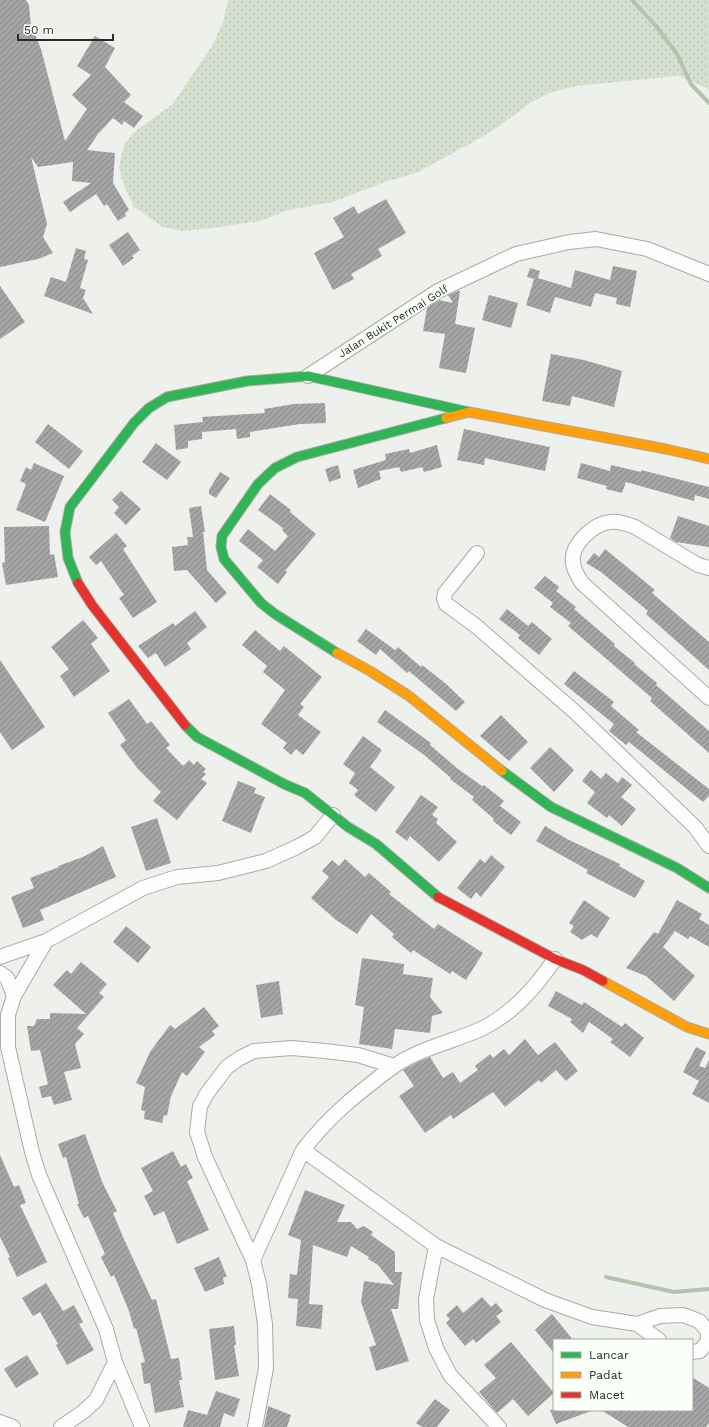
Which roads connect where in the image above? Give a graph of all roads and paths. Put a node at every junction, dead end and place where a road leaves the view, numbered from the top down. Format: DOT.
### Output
graph roads {
  1 [pos="709,274"];
  2 [pos="308,376"];
  3 [pos="470,412"];
  4 [pos="709,459"];
  5 [pos="477,553"];
  6 [pos="709,568"];
  7 [pos="709,698"];
  8 [pos="333,815"];
  9 [pos="709,846"];
  10 [pos="709,888"];
  11 [pos="46,941"];
  12 [pos="0,957"];
  13 [pos="555,959"];
  14 [pos="0,973"];
  15 [pos="14,996"];
  16 [pos="709,1034"];
  17 [pos="394,1066"];
  18 [pos="304,1150"];
  19 [pos="436,1246"];
  20 [pos="253,1260"];
  21 [pos="637,1324"];
  22 [pos="658,1339"];
  23 [pos="693,1352"];
  24 [pos="115,1362"];
  25 [pos="0,1422"];
  26 [pos="13,1427"];
  27 [pos="61,1427"];
  28 [pos="142,1427"];
  29 [pos="255,1427"];
  30 [pos="499,1427"];
  1 -- 2 [label="street, Jalan Bukit Permai Golf"];
  2 -- 3 [label="street"];
  2 -- 8 [label="street"];
  3 -- 4 [label="street"];
  3 -- 10 [label="street"];
  5 -- 9 [label="street"];
  6 -- 7 [label="street"];
  8 -- 11 [label="street"];
  8 -- 13 [label="street"];
  11 -- 12 [label="street"];
  11 -- 15 [label="street"];
  13 -- 16 [label="street"];
  13 -- 17 [label="street"];
  14 -- 15 [label="street"];
  15 -- 24 [label="street"];
  17 -- 18 [label="street"];
  17 -- 20 [label="street"];
  18 -- 19 [label="street"];
  18 -- 20 [label="street"];
  19 -- 21 [label="street"];
  19 -- 30 [label="street"];
  20 -- 29 [label="street"];
  21 -- 22 [label="street"];
  21 -- 23 [label="street"];
  24 -- 27 [label="street"];
  24 -- 28 [label="street"];
  25 -- 26 [label="street"];
}
